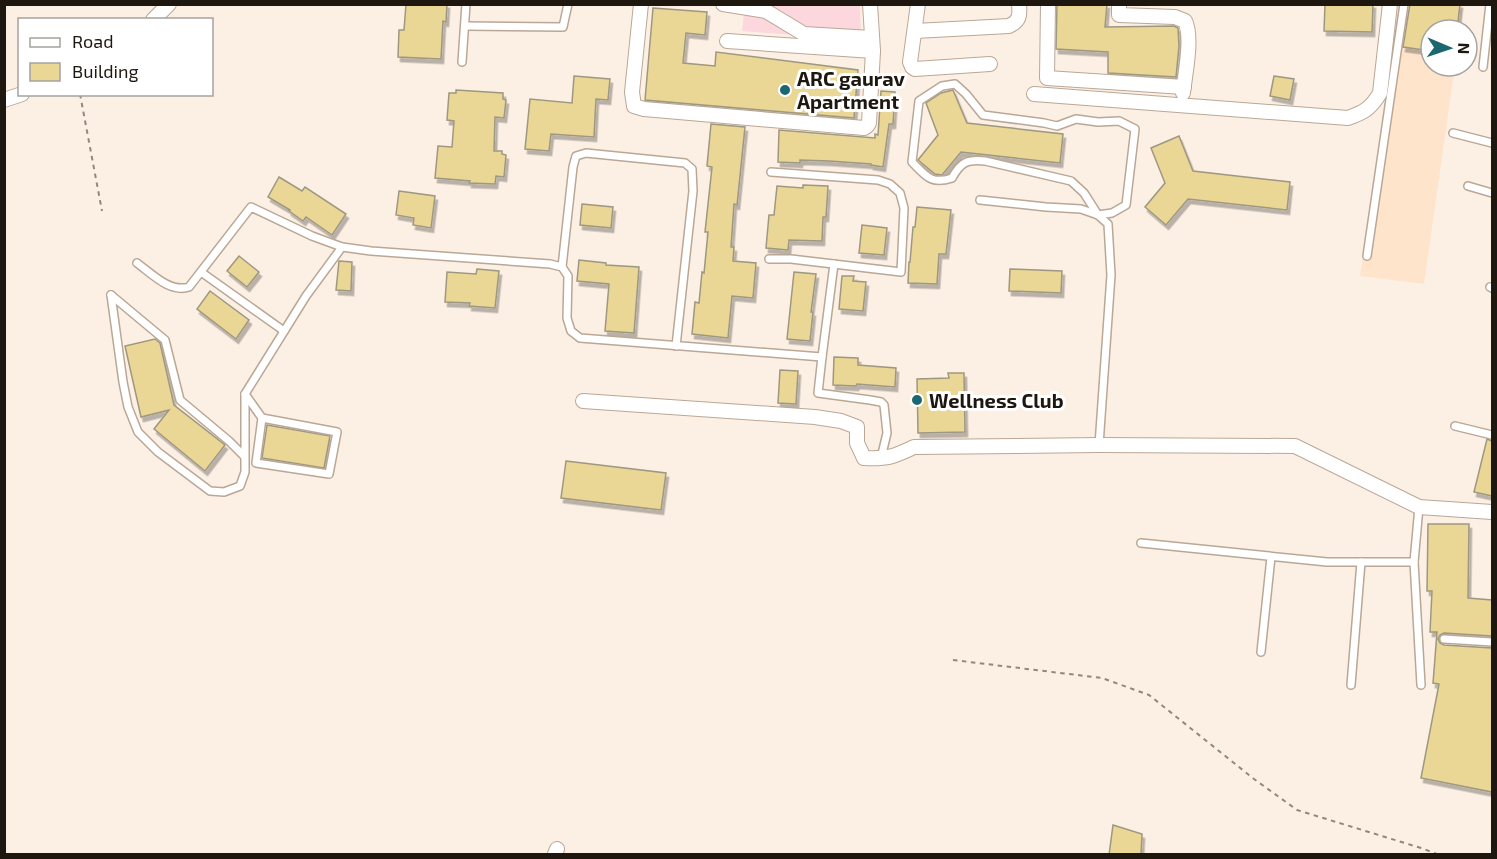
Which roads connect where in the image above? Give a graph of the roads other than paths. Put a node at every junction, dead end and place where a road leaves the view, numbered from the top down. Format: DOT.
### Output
graph roads {
  1 [pos="169,4"];
  2 [pos="466,4"];
  3 [pos="567,4"];
  4 [pos="641,4"];
  5 [pos="723,4"];
  6 [pos="870,4"];
  7 [pos="918,4"];
  8 [pos="1019,4"];
  9 [pos="1048,4"];
  10 [pos="1119,4"];
  11 [pos="1390,4"];
  12 [pos="1404,4"];
  13 [pos="1490,4"];
  14 [pos="155,18"];
  15 [pos="465,26"];
  16 [pos="915,31"];
  17 [pos="727,41"];
  18 [pos="872,44"];
  19 [pos="462,62"];
  20 [pos="990,64"];
  21 [pos="1483,67"];
  22 [pos="1184,87"];
  23 [pos="1034,94"];
  24 [pos="1184,106"];
  25 [pos="1453,133"];
  26 [pos="1492,143"];
  27 [pos="771,172"];
  28 [pos="1468,186"];
  29 [pos="1492,193"];
  30 [pos="980,200"];
  31 [pos="1098,215"];
  32 [pos="342,247"];
  33 [pos="1367,256"];
  34 [pos="769,259"];
  35 [pos="137,263"];
  36 [pos="834,264"];
  37 [pos="562,267"];
  38 [pos="201,272"];
  39 [pos="284,331"];
  40 [pos="676,346"];
  41 [pos="822,357"];
  42 [pos="245,394"];
  43 [pos="583,401"];
  44 [pos="262,418"];
  45 [pos="1455,426"];
  46 [pos="1492,435"];
  47 [pos="1099,445"];
  48 [pos="244,456"];
  49 [pos="881,459"];
  50 [pos="1419,507"];
  51 [pos="1492,512"];
  52 [pos="1141,543"];
  53 [pos="1271,556"];
  54 [pos="1361,562"];
  55 [pos="1414,562"];
  56 [pos="1444,639"];
  57 [pos="1492,642"];
  58 [pos="1262,652"];
  59 [pos="1351,685"];
  60 [pos="1421,685"];
  1 -- 14 [label="street"];
  2 -- 15 [label="lane"];
  3 -- 15 [label="lane"];
  4 -- 18 [label="street"];
  5 -- 18 [label="street"];
  6 -- 18 [label="street"];
  7 -- 16 [label="street"];
  8 -- 16 [label="street"];
  9 -- 22 [label="street"];
  10 -- 22 [label="street"];
  11 -- 24 [label="street"];
  12 -- 33 [label="lane"];
  13 -- 21 [label="lane"];
  15 -- 19 [label="lane"];
  16 -- 20 [label="street"];
  17 -- 18 [label="street"];
  22 -- 24 [label="street"];
  23 -- 24 [label="street"];
  25 -- 26 [label="lane"];
  27 -- 36 [label="lane"];
  28 -- 29 [label="lane"];
  30 -- 31 [label="lane"];
  31 -- 31 [label="lane"];
  31 -- 47 [label="lane"];
  32 -- 37 [label="lane"];
  32 -- 38 [label="lane"];
  32 -- 39 [label="lane"];
  34 -- 36 [label="lane"];
  35 -- 38 [label="lane"];
  36 -- 41 [label="lane"];
  37 -- 40 [label="lane"];
  37 -- 40 [label="lane"];
  38 -- 39 [label="lane"];
  39 -- 42 [label="lane"];
  40 -- 41 [label="lane"];
  41 -- 49 [label="lane"];
  42 -- 44 [label="lane"];
  42 -- 48 [label="lane"];
  43 -- 49 [label="street"];
  44 -- 44 [label="lane"];
  45 -- 46 [label="lane"];
  47 -- 49 [label="street"];
  47 -- 50 [label="street"];
  48 -- 48 [label="lane"];
  50 -- 51 [label="street"];
  50 -- 55 [label="lane"];
  52 -- 53 [label="lane"];
  53 -- 54 [label="lane"];
  53 -- 58 [label="lane"];
  54 -- 55 [label="lane"];
  54 -- 59 [label="lane"];
  55 -- 60 [label="lane"];
  56 -- 57 [label="lane"];
}
